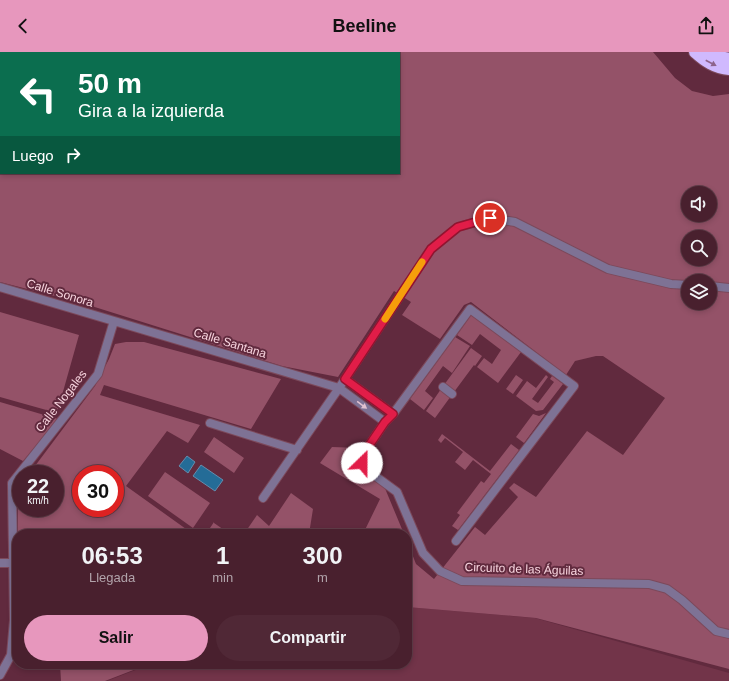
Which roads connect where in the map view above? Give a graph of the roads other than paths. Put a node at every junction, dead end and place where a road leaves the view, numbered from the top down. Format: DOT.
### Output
graph roads {
  1 [pos="695,52"];
  2 [pos="710,52"];
  3 [pos="729,59"];
  4 [pos="729,69"];
  5 [pos="681,285"];
  6 [pos="0,287"];
  7 [pos="717,287"];
  8 [pos="729,288"];
  9 [pos="114,321"];
  10 [pos="345,379"];
  11 [pos="443,387"];
  12 [pos="339,388"];
  13 [pos="452,394"];
  14 [pos="393,414"];
  15 [pos="385,422"];
  16 [pos="210,423"];
  17 [pos="297,450"];
  18 [pos="263,498"];
  19 [pos="13,529"];
  20 [pos="456,541"];
  21 [pos="0,563"];
  22 [pos="12,563"];
  23 [pos="729,634"];
  24 [pos="12,643"];
  25 [pos="0,675"];
  1 -- 4 [label="highway, one-way"];
  2 -- 3 [label="highway"];
  5 -- 10 [label="street"];
  6 -- 9 [label="street, Calle Sonora"];
  7 -- 8 [label="street"];
  9 -- 12 [label="street, Calle Santana"];
  9 -- 19 [label="street, Calle Nogales"];
  10 -- 12 [label="street"];
  10 -- 14 [label="street"];
  11 -- 13 [label="street"];
  12 -- 15 [label="street, Calle Santana, one-way"];
  12 -- 17 [label="street"];
  14 -- 15 [label="street"];
  14 -- 20 [label="street"];
  15 -- 23 [label="street, Circuito de las Águilas"];
  16 -- 17 [label="street"];
  17 -- 18 [label="street"];
  21 -- 22 [label="street"];
  24 -- 25 [label="street, Calle Nogales"];
}
